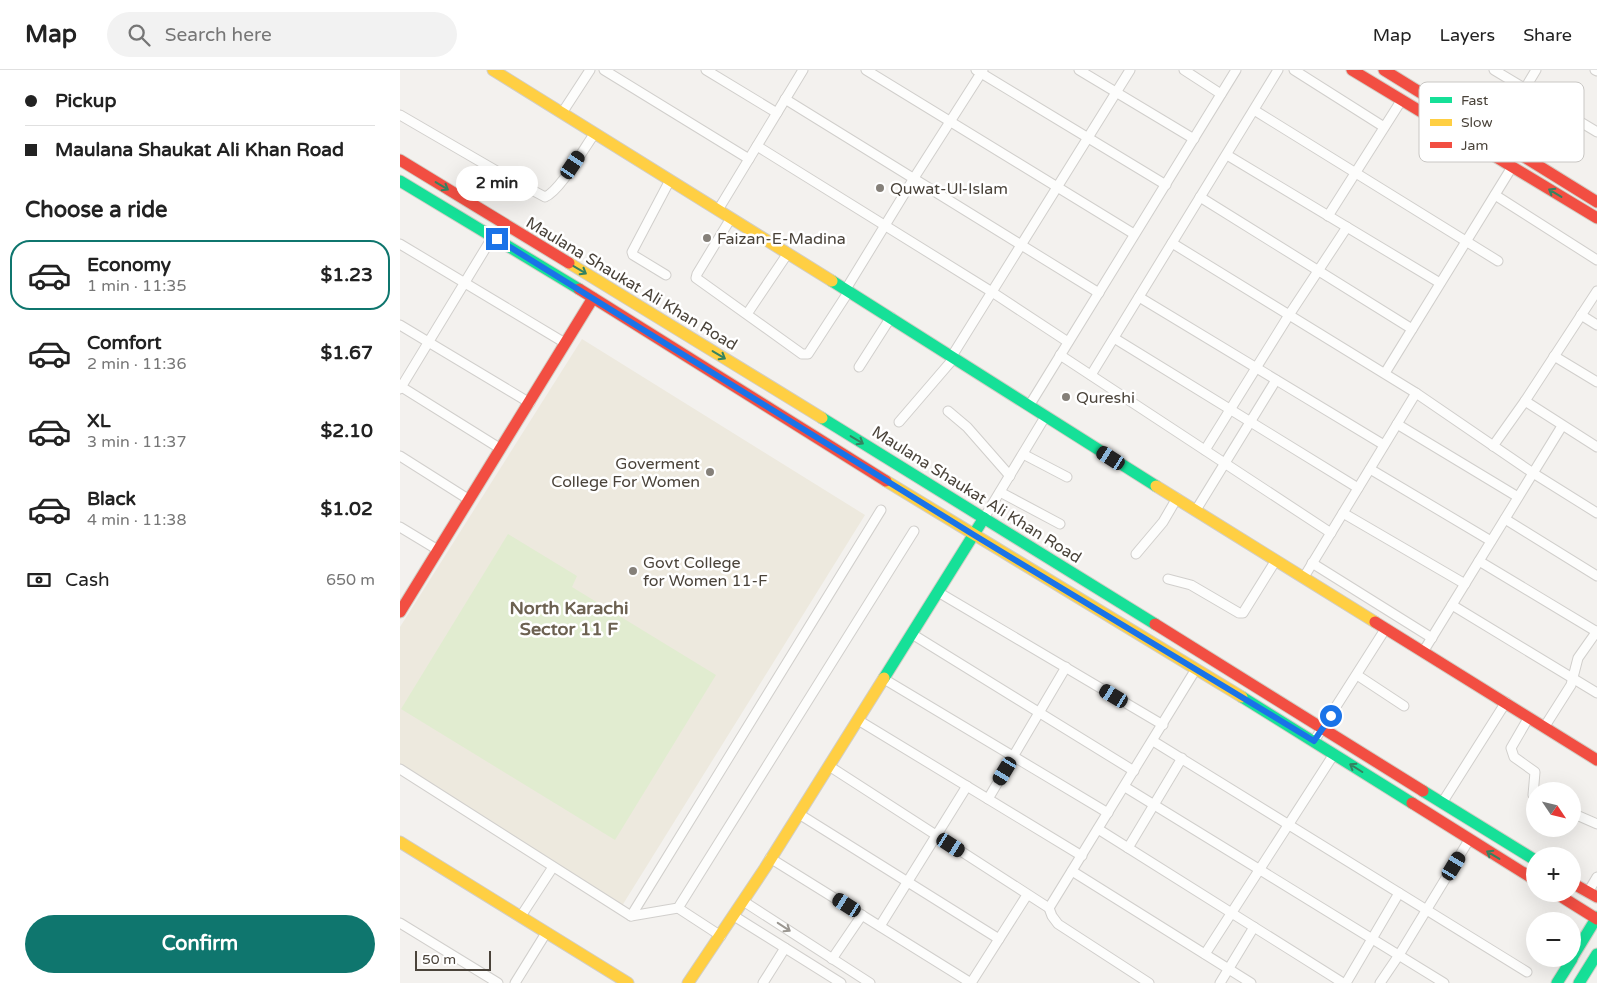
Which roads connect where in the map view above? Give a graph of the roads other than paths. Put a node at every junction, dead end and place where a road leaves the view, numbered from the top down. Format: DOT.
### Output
graph roads {
  1 [pos="493,70"];
  2 [pos="590,70"];
  3 [pos="604,70"];
  4 [pos="706,70"];
  5 [pos="803,70"];
  6 [pos="866,70"];
  7 [pos="1079,70"];
  8 [pos="1130,70"];
  9 [pos="1184,70"];
  10 [pos="1236,70"];
  11 [pos="1278,70"];
  12 [pos="1294,70"];
  13 [pos="1352,70"];
  14 [pos="1384,70"];
  15 [pos="1494,70"];
  16 [pos="1536,70"];
  17 [pos="980,71"];
  18 [pos="1514,82"];
  19 [pos="1529,82"];
  20 [pos="1419,92"];
  21 [pos="1116,93"];
  22 [pos="1221,94"];
  23 [pos="785,99"];
  24 [pos="1401,101"];
  25 [pos="1254,110"];
  26 [pos="1419,112"];
  27 [pos="562,113"];
  28 [pos="777,113"];
  29 [pos="400,115"];
  30 [pos="951,122"];
  31 [pos="1584,124"];
  32 [pos="1384,127"];
  33 [pos="1597,132"];
  34 [pos="595,133"];
  35 [pos="1088,138"];
  36 [pos="1194,139"];
  37 [pos="757,146"];
  38 [pos="1226,155"];
  39 [pos="749,159"];
  40 [pos="400,160"];
  41 [pos="1504,162"];
  42 [pos="1531,162"];
  43 [pos="1512,167"];
  44 [pos="1355,172"];
  45 [pos="914,178"];
  46 [pos="670,180"];
  47 [pos="400,181"];
  48 [pos="1166,185"];
  49 [pos="1058,187"];
  50 [pos="1495,195"];
  51 [pos="1200,197"];
  52 [pos="1597,202"];
  53 [pos="718,210"];
  54 [pos="1328,216"];
  55 [pos="731,218"];
  56 [pos="1597,218"];
  57 [pos="885,226"];
  58 [pos="1347,227"];
  59 [pos="1134,234"];
  60 [pos="493,236"];
  61 [pos="1467,241"];
  62 [pos="1172,243"];
  63 [pos="400,244"];
  64 [pos="1021,246"];
  65 [pos="788,253"];
  66 [pos="1597,260"];
  67 [pos="1498,261"];
  68 [pos="1319,271"];
  69 [pos="666,274"];
  70 [pos="465,283"];
  71 [pos="1440,283"];
  72 [pos="848,290"];
  73 [pos="1597,290"];
  74 [pos="992,292"];
  75 [pos="1099,293"];
  76 [pos="1139,297"];
  77 [pos="593,298"];
  78 [pos="747,314"];
  79 [pos="1289,315"];
  80 [pos="1581,315"];
  81 [pos="891,317"];
  82 [pos="400,325"];
  83 [pos="1597,325"];
  84 [pos="1412,329"];
  85 [pos="1114,338"];
  86 [pos="429,342"];
  87 [pos="1068,342"];
  88 [pos="565,343"];
  89 [pos="1060,355"];
  90 [pos="1554,356"];
  91 [pos="953,357"];
  92 [pos="859,367"];
  93 [pos="1257,368"];
  94 [pos="1385,374"];
  95 [pos="1091,375"];
  96 [pos="1276,380"];
  97 [pos="1597,382"];
  98 [pos="400,387"];
  99 [pos="1416,393"];
  100 [pos="1525,401"];
  101 [pos="530,403"];
  102 [pos="1029,406"];
  103 [pos="1231,410"];
  104 [pos="948,411"];
  105 [pos="1045,417"];
  106 [pos="899,422"];
  107 [pos="1251,422"];
  108 [pos="1397,424"];
  109 [pos="1562,426"];
  110 [pos="1384,445"];
  111 [pos="1493,446"];
  112 [pos="1597,447"];
  113 [pos="501,448"];
  114 [pos="1205,450"];
  115 [pos="1023,454"];
  116 [pos="400,456"];
  117 [pos="1225,463"];
  118 [pos="1370,469"];
  119 [pos="1533,474"];
  120 [pos="1010,476"];
  121 [pos="1067,477"];
  122 [pos="1358,488"];
  123 [pos="1000,492"];
  124 [pos="1518,497"];
  125 [pos="1177,498"];
  126 [pos="468,500"];
  127 [pos="881,510"];
  128 [pos="1196,510"];
  129 [pos="1597,513"];
  130 [pos="1343,514"];
  131 [pos="984,518"];
  132 [pos="1505,518"];
  133 [pos="1060,524"];
  134 [pos="400,527"];
  135 [pos="914,531"];
  136 [pos="1331,533"];
  137 [pos="974,535"];
  138 [pos="1491,541"];
  139 [pos="438,550"];
  140 [pos="1136,554"];
  141 [pos="1276,560"];
  142 [pos="1479,561"];
  143 [pos="1312,563"];
  144 [pos="1597,576"];
  145 [pos="1304,577"];
  146 [pos="1168,579"];
  147 [pos="1465,584"];
  148 [pos="938,592"];
  149 [pos="1452,605"];
  150 [pos="402,606"];
  151 [pos="1386,628"];
  152 [pos="1597,632"];
  153 [pos="912,634"];
  154 [pos="1432,638"];
  155 [pos="1423,652"];
  156 [pos="1066,667"];
  157 [pos="1196,670"];
  158 [pos="1357,675"];
  159 [pos="884,679"];
  160 [pos="1574,679"];
  161 [pos="1597,693"];
  162 [pos="1506,702"];
  163 [pos="1404,706"];
  164 [pos="1040,713"];
  165 [pos="1529,717"];
  166 [pos="858,720"];
  167 [pos="1163,725"];
  168 [pos="1545,726"];
  169 [pos="1323,730"];
  170 [pos="1153,741"];
  171 [pos="1314,741"];
  172 [pos="1334,754"];
  173 [pos="1014,757"];
  174 [pos="1182,758"];
  175 [pos="1597,760"];
  176 [pos="829,766"];
  177 [pos="400,769"];
  178 [pos="1134,771"];
  179 [pos="1534,782"];
  180 [pos="967,786"];
  181 [pos="1125,787"];
  182 [pos="988,799"];
  183 [pos="1442,803"];
  184 [pos="1154,805"];
  185 [pos="1108,813"];
  186 [pos="799,814"];
  187 [pos="1581,817"];
  188 [pos="1597,824"];
  189 [pos="1289,825"];
  190 [pos="1098,829"];
  191 [pos="936,835"];
  192 [pos="1469,840"];
  193 [pos="400,842"];
  194 [pos="1128,848"];
  195 [pos="1526,854"];
  196 [pos="1082,856"];
  197 [pos="770,858"];
  198 [pos="553,867"];
  199 [pos="1259,870"];
  200 [pos="1072,871"];
  201 [pos="1526,875"];
  202 [pos="1597,877"];
  203 [pos="907,882"];
  204 [pos="1581,888"];
  205 [pos="1399,893"];
  206 [pos="1027,895"];
  207 [pos="1592,895"];
  208 [pos="743,901"];
  209 [pos="1571,902"];
  210 [pos="678,908"];
  211 [pos="1050,908"];
  212 [pos="1427,910"];
  213 [pos="1232,913"];
  214 [pos="862,915"];
  215 [pos="521,916"];
  216 [pos="631,916"];
  217 [pos="734,916"];
  218 [pos="1597,918"];
  219 [pos="400,923"];
  220 [pos="880,926"];
  221 [pos="1254,927"];
  222 [pos="546,933"];
  223 [pos="721,936"];
  224 [pos="998,939"];
  225 [pos="1372,939"];
  226 [pos="1581,944"];
  227 [pos="784,948"];
  228 [pos="1205,954"];
  229 [pos="1597,954"];
  230 [pos="1399,955"];
  231 [pos="832,959"];
  232 [pos="1567,967"];
  233 [pos="1229,969"];
  234 [pos="1527,972"];
  235 [pos="498,983"];
  236 [pos="515,983"];
  237 [pos="628,983"];
  238 [pos="688,983"];
  239 [pos="763,983"];
  240 [pos="841,983"];
  241 [pos="870,983"];
  242 [pos="971,983"];
  243 [pos="1149,983"];
  244 [pos="1220,983"];
  245 [pos="1251,983"];
  246 [pos="1345,983"];
  247 [pos="1380,983"];
  248 [pos="1444,983"];
  249 [pos="1557,983"];
  250 [pos="1579,983"];
  1 -- 27 [label="street"];
  2 -- 27 [label="street"];
  3 -- 39 [label="street"];
  4 -- 28 [label="street"];
  5 -- 23 [label="street"];
  6 -- 30 [label="street"];
  7 -- 21 [label="street"];
  8 -- 21 [label="street"];
  9 -- 22 [label="street"];
  10 -- 22 [label="street"];
  11 -- 25 [label="street"];
  12 -- 32 [label="street"];
  13 -- 24 [label="street"];
  14 -- 20 [label="street"];
  15 -- 18 [label="street"];
  16 -- 19 [label="street"];
  17 -- 30 [label="street"];
  17 -- 35 [label="street"];
  21 -- 35 [label="street"];
  21 -- 36 [label="street"];
  22 -- 36 [label="street"];
  23 -- 28 [label="street"];
  23 -- 45 [label="street"];
  24 -- 26 [label="street"];
  24 -- 32 [label="street"];
  25 -- 38 [label="street"];
  25 -- 44 [label="street"];
  27 -- 34 [label="street"];
  28 -- 37 [label="street"];
  29 -- 34 [label="street"];
  30 -- 45 [label="street"];
  30 -- 49 [label="street"];
  31 -- 33 [label="street"];
  32 -- 44 [label="street"];
  34 -- 46 [label="street"];
  35 -- 48 [label="street"];
  35 -- 49 [label="street"];
  36 -- 48 [label="street"];
  37 -- 39 [label="street"];
  37 -- 57 [label="street"];
  38 -- 51 [label="street"];
  38 -- 54 [label="street"];
  39 -- 53 [label="street"];
  40 -- 131 [label="street, Maulana Shaukat Ali Khan Road, one-way"];
  41 -- 43 [label="street"];
  42 -- 52 [label="street"];
  43 -- 50 [label="street"];
  56 -- 43 [label="street, one-way"];
  44 -- 54 [label="street"];
  44 -- 61 [label="street"];
  45 -- 57 [label="street"];
  45 -- 64 [label="street"];
  46 -- 53 [label="street"];
  46 -- 69 [label="street"];
  47 -- 60 [label="street, Maulana Shaukat Ali Khan Road"];
  48 -- 59 [label="street"];
  49 -- 59 [label="street"];
  49 -- 64 [label="street"];
  50 -- 61 [label="street"];
  50 -- 66 [label="street"];
  51 -- 62 [label="street"];
  51 -- 68 [label="street"];
  53 -- 55 [label="street"];
  54 -- 58 [label="street"];
  55 -- 65 [label="street"];
  55 -- 78 [label="street"];
  57 -- 72 [label="street"];
  57 -- 74 [label="street"];
  58 -- 68 [label="street"];
  58 -- 71 [label="street"];
  59 -- 75 [label="street"];
  60 -- 70 [label="street"];
  60 -- 77 [label="street, Maulana Shaukat Ali Khan Road"];
  61 -- 67 [label="street"];
  61 -- 71 [label="street"];
  62 -- 76 [label="street"];
  62 -- 79 [label="street"];
  63 -- 70 [label="street"];
  64 -- 74 [label="street"];
  64 -- 75 [label="street"];
  65 -- 72 [label="street"];
  65 -- 78 [label="street"];
  68 -- 79 [label="street"];
  68 -- 84 [label="street"];
  70 -- 86 [label="street"];
  70 -- 88 [label="street"];
  71 -- 84 [label="street"];
  72 -- 78 [label="street"];
  72 -- 81 [label="street"];
  73 -- 80 [label="street"];
  74 -- 87 [label="street"];
  74 -- 91 [label="street"];
  75 -- 87 [label="street"];
  76 -- 85 [label="street"];
  76 -- 93 [label="street"];
  77 -- 88 [label="street"];
  77 -- 137 [label="street, Maulana Shaukat Ali Khan Road"];
  79 -- 93 [label="street"];
  79 -- 94 [label="street"];
  80 -- 83 [label="street"];
  80 -- 90 [label="street"];
  81 -- 91 [label="street"];
  81 -- 92 [label="street"];
  82 -- 86 [label="street"];
  84 -- 94 [label="street"];
  85 -- 95 [label="street"];
  85 -- 103 [label="street"];
  86 -- 98 [label="street"];
  86 -- 101 [label="street"];
  87 -- 89 [label="street"];
  88 -- 101 [label="street"];
  89 -- 95 [label="street"];
  89 -- 102 [label="street"];
  90 -- 97 [label="street"];
  90 -- 100 [label="street"];
  91 -- 102 [label="street"];
  91 -- 106 [label="street"];
  93 -- 96 [label="street"];
  93 -- 103 [label="street"];
  94 -- 99 [label="street"];
  95 -- 114 [label="street"];
  96 -- 107 [label="street"];
  96 -- 110 [label="street"];
  98 -- 113 [label="street"];
  99 -- 108 [label="street"];
  99 -- 111 [label="street"];
  100 -- 109 [label="street"];
  100 -- 111 [label="street"];
  101 -- 113 [label="street"];
  102 -- 105 [label="street"];
  103 -- 107 [label="street"];
  103 -- 114 [label="street"];
  104 -- 120 [label="street"];
  105 -- 115 [label="street"];
  105 -- 125 [label="street"];
  107 -- 117 [label="street"];
  107 -- 122 [label="street"];
  108 -- 110 [label="street"];
  108 -- 124 [label="street"];
  109 -- 112 [label="street"];
  109 -- 119 [label="street"];
  110 -- 118 [label="street"];
  111 -- 119 [label="street"];
  113 -- 126 [label="street"];
  114 -- 117 [label="street"];
  115 -- 120 [label="street"];
  115 -- 121 [label="street"];
  116 -- 126 [label="street"];
  117 -- 128 [label="street"];
  117 -- 136 [label="street"];
  118 -- 122 [label="street"];
  118 -- 138 [label="street"];
  119 -- 124 [label="street"];
  119 -- 129 [label="street"];
  120 -- 123 [label="street"];
  122 -- 130 [label="street"];
  123 -- 131 [label="street"];
  123 -- 133 [label="street"];
  124 -- 132 [label="street"];
  125 -- 128 [label="street"];
  125 -- 140 [label="street"];
  126 -- 139 [label="street"];
  127 -- 216 [label="street"];
  128 -- 141 [label="street"];
  130 -- 136 [label="street"];
  130 -- 147 [label="street"];
  131 -- 137 [label="street"];
  131 -- 169 [label="street, Maulana Shaukat Ali Khan Road"];
  132 -- 138 [label="street"];
  132 -- 144 [label="street"];
  134 -- 139 [label="street"];
  135 -- 210 [label="street"];
  136 -- 143 [label="street"];
  137 -- 148 [label="street"];
  137 -- 157 [label="street, Maulana Shaukat Ali Khan Road"];
  138 -- 142 [label="street"];
  139 -- 150 [label="street"];
  141 -- 145 [label="street"];
  141 -- 146 [label="street"];
  142 -- 147 [label="street"];
  142 -- 152 [label="street"];
  143 -- 145 [label="street"];
  143 -- 154 [label="street"];
  145 -- 151 [label="street"];
  147 -- 149 [label="street"];
  148 -- 153 [label="street"];
  148 -- 156 [label="street"];
  149 -- 154 [label="street"];
  149 -- 160 [label="street"];
  151 -- 155 [label="street"];
  151 -- 158 [label="street"];
  152 -- 160 [label="street"];
  153 -- 159 [label="street"];
  153 -- 164 [label="street"];
  154 -- 155 [label="street"];
  155 -- 162 [label="street"];
  156 -- 164 [label="street"];
  156 -- 167 [label="street"];
  157 -- 167 [label="street"];
  157 -- 171 [label="street, Maulana Shaukat Ali Khan Road"];
  158 -- 163 [label="street"];
  158 -- 169 [label="street"];
  159 -- 166 [label="street"];
  159 -- 173 [label="street"];
  160 -- 161 [label="street"];
  160 -- 168 [label="street"];
  162 -- 165 [label="street"];
  162 -- 183 [label="street"];
  164 -- 173 [label="street"];
  164 -- 178 [label="street"];
  165 -- 168 [label="street"];
  165 -- 179 [label="street"];
  166 -- 176 [label="street"];
  166 -- 180 [label="street"];
  167 -- 170 [label="street"];
  168 -- 175 [label="street"];
  169 -- 171 [label="street"];
  169 -- 183 [label="street, Maulana Shaukat Ali Khan Road"];
  170 -- 174 [label="street"];
  170 -- 178 [label="street"];
  171 -- 172 [label="street, Maulana Shaukat Ali Khan Road"];
  172 -- 189 [label="street"];
  192 -- 172 [label="street, Maulana Shaukat Ali Khan Road, one-way"];
  173 -- 182 [label="street"];
  173 -- 185 [label="street"];
  174 -- 184 [label="street"];
  174 -- 189 [label="street"];
  176 -- 186 [label="street"];
  176 -- 191 [label="street"];
  177 -- 198 [label="street"];
  178 -- 181 [label="street"];
  180 -- 182 [label="street"];
  180 -- 191 [label="street"];
  181 -- 184 [label="street"];
  181 -- 185 [label="street"];
  182 -- 196 [label="street"];
  183 -- 195 [label="street, Maulana Shaukat Ali Khan Road"];
  184 -- 194 [label="street"];
  184 -- 199 [label="street"];
  185 -- 190 [label="street"];
  186 -- 197 [label="street"];
  186 -- 203 [label="street"];
  187 -- 188 [label="street"];
  189 -- 199 [label="street"];
  189 -- 205 [label="street"];
  190 -- 194 [label="street"];
  190 -- 196 [label="street"];
  191 -- 203 [label="street"];
  191 -- 206 [label="street"];
  201 -- 192 [label="street, Maulana Shaukat Ali Khan Road, one-way"];
  192 -- 212 [label="street"];
  193 -- 215 [label="street"];
  194 -- 213 [label="street"];
  196 -- 200 [label="street"];
  197 -- 208 [label="street"];
  197 -- 214 [label="street"];
  198 -- 215 [label="street"];
  198 -- 216 [label="street"];
  199 -- 213 [label="street"];
  199 -- 225 [label="street"];
  200 -- 211 [label="street"];
  200 -- 228 [label="street"];
  202 -- 207 [label="street"];
  203 -- 220 [label="street"];
  203 -- 224 [label="street"];
  204 -- 207 [label="street"];
  205 -- 212 [label="street"];
  205 -- 225 [label="street"];
  206 -- 211 [label="street"];
  206 -- 224 [label="street"];
  208 -- 217 [label="street"];
  208 -- 231 [label="street, one-way"];
  209 -- 218 [label="street"];
  210 -- 216 [label="street"];
  210 -- 223 [label="street"];
  211 -- 243 [label="street"];
  212 -- 230 [label="street"];
  212 -- 234 [label="street"];
  213 -- 221 [label="street"];
  213 -- 228 [label="street"];
  214 -- 220 [label="street"];
  214 -- 231 [label="street"];
  215 -- 222 [label="street"];
  217 -- 223 [label="street"];
  217 -- 227 [label="street"];
  218 -- 226 [label="street"];
  219 -- 235 [label="street"];
  220 -- 242 [label="street"];
  221 -- 233 [label="street"];
  221 -- 246 [label="street"];
  222 -- 236 [label="street"];
  222 -- 237 [label="street"];
  223 -- 238 [label="street"];
  224 -- 242 [label="street"];
  225 -- 230 [label="street"];
  225 -- 246 [label="street"];
  227 -- 239 [label="street"];
  227 -- 240 [label="street"];
  228 -- 233 [label="street"];
  229 -- 250 [label="street"];
  230 -- 247 [label="street"];
  230 -- 248 [label="street"];
  231 -- 241 [label="street"];
  232 -- 249 [label="street"];
  233 -- 244 [label="street"];
  233 -- 245 [label="street"];
}
